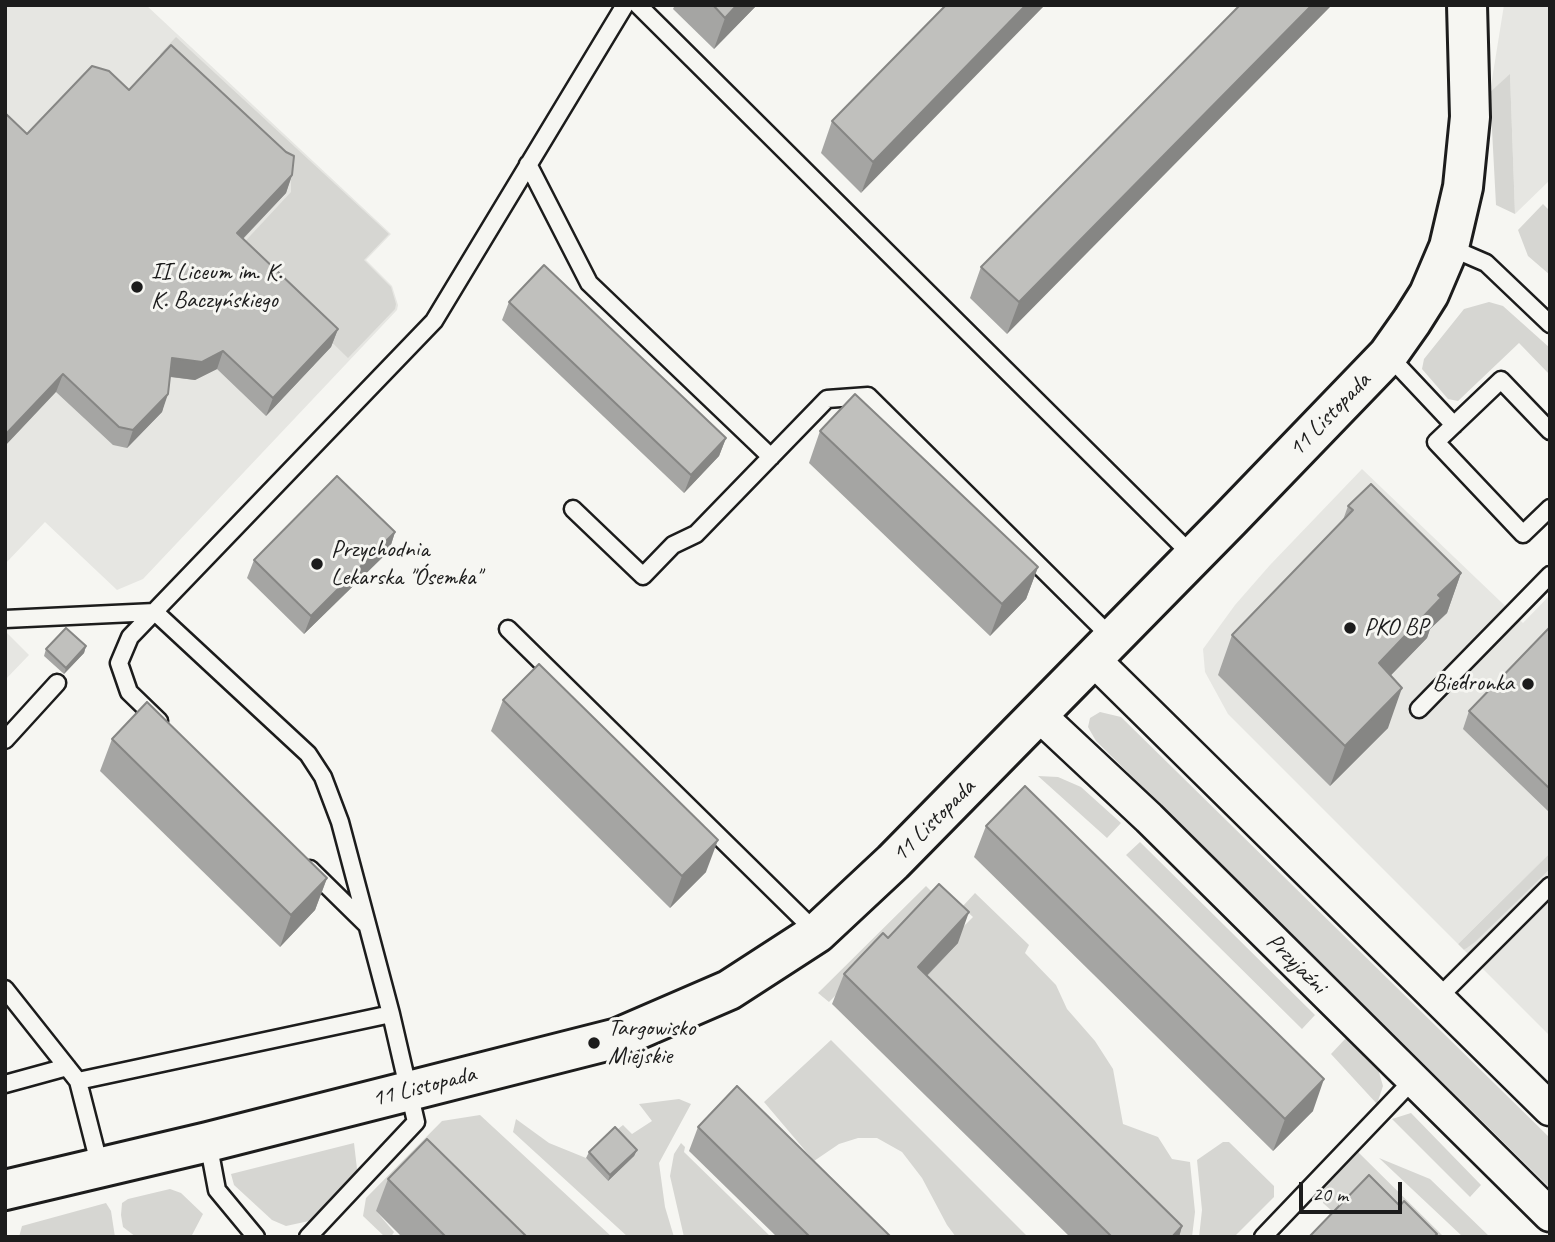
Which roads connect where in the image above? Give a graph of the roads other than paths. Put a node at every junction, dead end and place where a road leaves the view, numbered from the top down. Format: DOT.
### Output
graph roads {
  1 [pos="625,5"];
  2 [pos="638,5"];
  3 [pos="1467,5"];
  4 [pos="528,164"];
  5 [pos="1449,247"];
  6 [pos="1550,324"];
  7 [pos="1388,355"];
  8 [pos="1454,425"];
  9 [pos="1550,432"];
  10 [pos="771,457"];
  11 [pos="1550,508"];
  12 [pos="573,509"];
  13 [pos="1193,556"];
  14 [pos="1550,575"];
  15 [pos="155,612"];
  16 [pos="5,619"];
  17 [pos="508,629"];
  18 [pos="1103,649"];
  19 [pos="57,683"];
  20 [pos="1419,709"];
  21 [pos="1039,715"];
  22 [pos="173,735"];
  23 [pos="5,740"];
  24 [pos="299,859"];
  25 [pos="1550,886"];
  26 [pos="368,925"];
  27 [pos="817,933"];
  28 [pos="5,989"];
  29 [pos="1437,999"];
  30 [pos="391,1014"];
  31 [pos="66,1067"];
  32 [pos="1413,1080"];
  33 [pos="78,1081"];
  34 [pos="5,1084"];
  35 [pos="408,1090"];
  36 [pos="1550,1109"];
  37 [pos="208,1142"];
  38 [pos="100,1167"];
  39 [pos="5,1190"];
  40 [pos="1550,1214"];
  41 [pos="256,1237"];
  42 [pos="308,1237"];
  43 [pos="1263,1237"];
  1 -- 4 [label="lane"];
  2 -- 13 [label="lane"];
  3 -- 5 [label="street, 11 Listopada"];
  4 -- 10 [label="lane"];
  4 -- 15 [label="lane"];
  5 -- 6 [label="lane"];
  5 -- 7 [label="street, 11 Listopada"];
  7 -- 8 [label="lane"];
  7 -- 13 [label="street, 11 Listopada"];
  8 -- 9 [label="lane"];
  8 -- 11 [label="lane"];
  10 -- 12 [label="lane"];
  10 -- 18 [label="lane"];
  13 -- 18 [label="street, 11 Listopada"];
  14 -- 20 [label="lane"];
  15 -- 16 [label="lane"];
  15 -- 22 [label="lane"];
  15 -- 26 [label="lane"];
  17 -- 27 [label="lane"];
  18 -- 21 [label="street, 11 Listopada"];
  18 -- 29 [label="street"];
  19 -- 23 [label="lane"];
  21 -- 27 [label="street, 11 Listopada"];
  21 -- 32 [label="street, Przyjaźni"];
  24 -- 26 [label="lane"];
  25 -- 29 [label="lane"];
  26 -- 30 [label="lane"];
  27 -- 35 [label="street, 11 Listopada"];
  28 -- 31 [label="lane"];
  29 -- 36 [label="street"];
  30 -- 33 [label="lane"];
  30 -- 35 [label="lane"];
  31 -- 33 [label="lane"];
  31 -- 34 [label="lane"];
  32 -- 40 [label="street, Przyjaźni"];
  32 -- 43 [label="lane"];
  33 -- 38 [label="lane"];
  35 -- 37 [label="street, 11 Listopada"];
  35 -- 42 [label="lane"];
  37 -- 38 [label="street, 11 Listopada"];
  37 -- 41 [label="lane"];
  38 -- 39 [label="street, 11 Listopada"];
}
